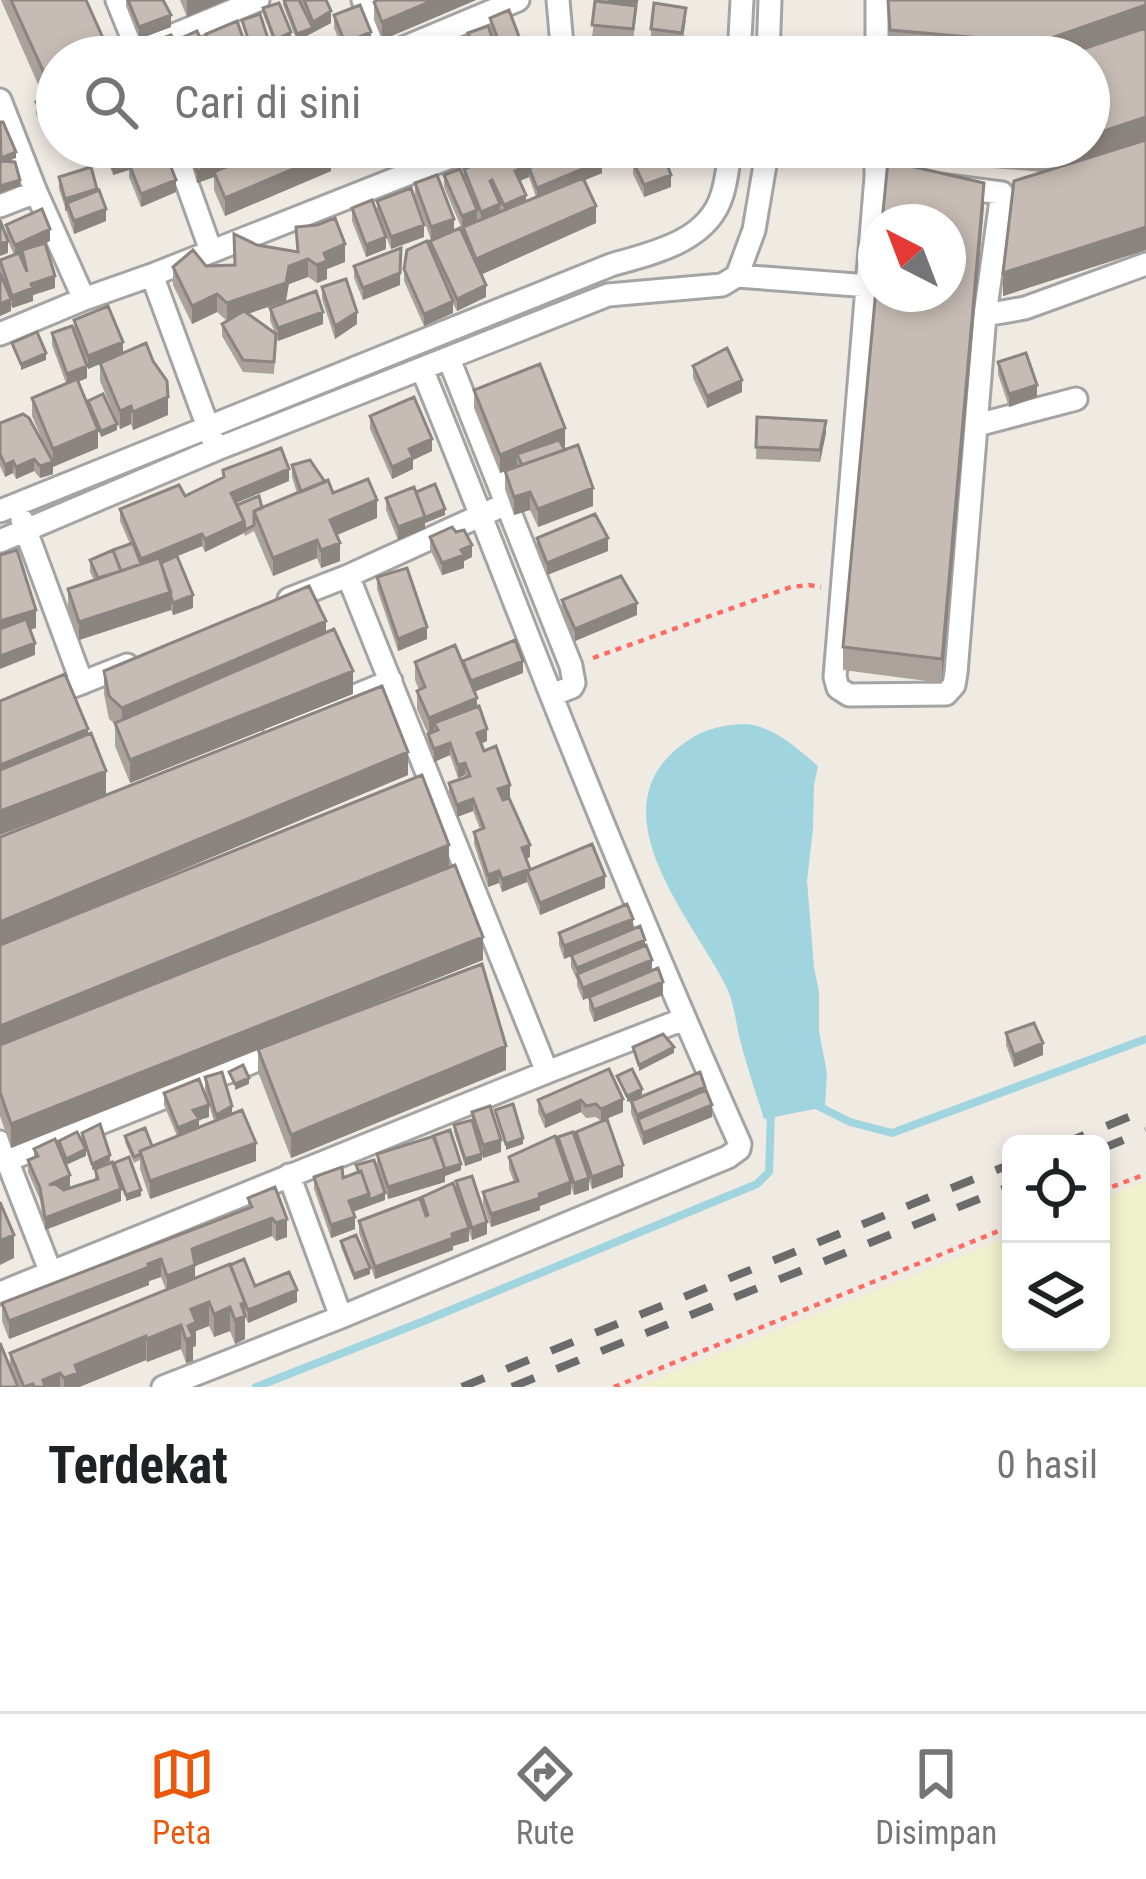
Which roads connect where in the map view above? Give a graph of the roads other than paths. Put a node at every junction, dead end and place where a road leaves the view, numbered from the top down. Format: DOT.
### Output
graph roads {
  1 [pos="117,0"];
  2 [pos="258,0"];
  3 [pos="363,0"];
  4 [pos="518,0"];
  5 [pos="558,0"];
  6 [pos="742,0"];
  7 [pos="770,0"];
  8 [pos="877,0"];
  9 [pos="132,36"];
  10 [pos="177,36"];
  11 [pos="376,36"];
  12 [pos="431,36"];
  13 [pos="561,36"];
  14 [pos="740,36"];
  15 [pos="769,36"];
  16 [pos="878,36"];
  17 [pos="0,103"];
  18 [pos="182,168"];
  19 [pos="423,168"];
  20 [pos="727,168"];
  21 [pos="764,168"];
  22 [pos="876,168"];
  23 [pos="876,176"];
  24 [pos="36,192"];
  25 [pos="874,204"];
  26 [pos="0,206"];
  27 [pos="714,214"];
  28 [pos="754,230"];
  29 [pos="212,251"];
  30 [pos="659,251"];
  31 [pos="1146,264"];
  32 [pos="152,275"];
  33 [pos="737,276"];
  34 [pos="858,285"];
  35 [pos="662,289"];
  36 [pos="83,299"];
  37 [pos="866,312"];
  38 [pos="985,315"];
  39 [pos="0,334"];
  40 [pos="449,358"];
  41 [pos="422,369"];
  42 [pos="1076,399"];
  43 [pos="976,425"];
  44 [pos="207,427"];
  45 [pos="217,449"];
  46 [pos="505,504"];
  47 [pos="8,508"];
  48 [pos="483,515"];
  49 [pos="26,531"];
  50 [pos="0,541"];
  51 [pos="348,576"];
  52 [pos="259,611"];
  53 [pos="148,656"];
  54 [pos="391,681"];
  55 [pos="82,682"];
  56 [pos="552,695"];
  57 [pos="0,715"];
  58 [pos="260,735"];
  59 [pos="427,778"];
  60 [pos="406,788"];
  61 [pos="466,872"];
  62 [pos="444,880"];
  63 [pos="684,1019"];
  64 [pos="310,1039"];
  65 [pos="547,1072"];
  66 [pos="4,1151"];
  67 [pos="289,1175"];
  68 [pos="51,1273"];
  69 [pos="0,1293"];
  70 [pos="341,1317"];
  71 [pos="163,1387"];
  1 -- 9 [label="street"];
  2 -- 10 [label="street"];
  3 -- 11 [label="street"];
  4 -- 12 [label="street"];
  5 -- 13 [label="street"];
  6 -- 14 [label="street"];
  7 -- 15 [label="street"];
  8 -- 16 [label="street"];
  17 -- 24 [label="street"];
  18 -- 29 [label="street"];
  19 -- 29 [label="street"];
  20 -- 27 [label="street"];
  21 -- 28 [label="street"];
  22 -- 23 [label="street"];
  23 -- 25 [label="street"];
  23 -- 38 [label="street"];
  24 -- 26 [label="street"];
  24 -- 36 [label="street"];
  27 -- 28 [label="street"];
  27 -- 30 [label="street"];
  28 -- 33 [label="street"];
  29 -- 32 [label="street"];
  30 -- 35 [label="street"];
  30 -- 44 [label="street"];
  31 -- 38 [label="street"];
  32 -- 36 [label="street"];
  32 -- 44 [label="street"];
  33 -- 34 [label="street"];
  33 -- 35 [label="street"];
  35 -- 40 [label="street"];
  36 -- 39 [label="street"];
  37 -- 43 [label="street"];
  38 -- 43 [label="street"];
  40 -- 41 [label="street"];
  40 -- 46 [label="street"];
  41 -- 45 [label="street"];
  41 -- 48 [label="street"];
  42 -- 43 [label="street"];
  44 -- 45 [label="street"];
  44 -- 47 [label="street"];
  45 -- 49 [label="street"];
  46 -- 48 [label="street"];
  46 -- 56 [label="street"];
  47 -- 49 [label="street"];
  48 -- 51 [label="street"];
  48 -- 56 [label="street"];
  49 -- 50 [label="street"];
  49 -- 55 [label="street"];
  51 -- 52 [label="street"];
  51 -- 54 [label="street"];
  53 -- 55 [label="street"];
  54 -- 58 [label="street"];
  54 -- 59 [label="street"];
  55 -- 57 [label="street"];
  56 -- 63 [label="street"];
  59 -- 60 [label="street"];
  59 -- 61 [label="street"];
  61 -- 62 [label="street"];
  61 -- 65 [label="street"];
  63 -- 65 [label="street"];
  63 -- 70 [label="street"];
  64 -- 66 [label="street"];
  65 -- 67 [label="street"];
  66 -- 68 [label="street"];
  67 -- 68 [label="street"];
  67 -- 70 [label="street"];
  68 -- 69 [label="street"];
  70 -- 71 [label="street"];
}
